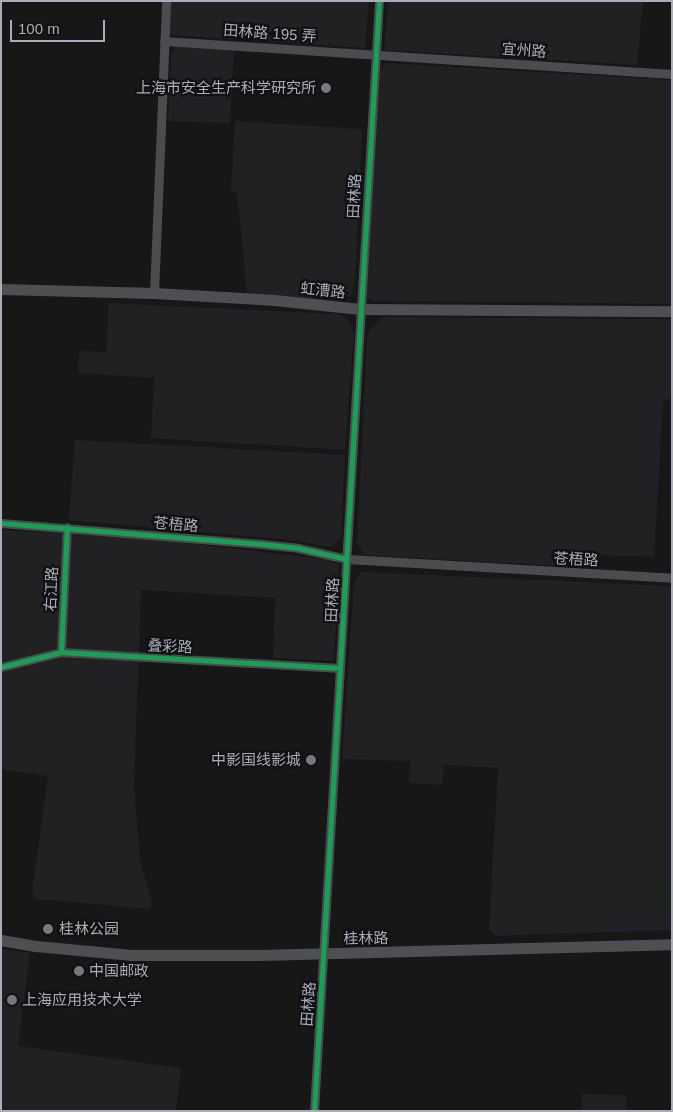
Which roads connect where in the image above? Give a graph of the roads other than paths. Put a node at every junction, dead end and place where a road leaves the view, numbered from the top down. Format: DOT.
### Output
graph roads {
  1 [pos="166,1"];
  2 [pos="379,1"];
  3 [pos="164,41"];
  4 [pos="374,54"];
  5 [pos="672,74"];
  6 [pos="1,289"];
  7 [pos="154,293"];
  8 [pos="361,309"];
  9 [pos="672,311"];
  10 [pos="1,523"];
  11 [pos="67,527"];
  12 [pos="347,559"];
  13 [pos="672,578"];
  14 [pos="61,652"];
  15 [pos="1,667"];
  16 [pos="340,668"];
  17 [pos="1,940"];
  18 [pos="672,944"];
  19 [pos="324,954"];
  20 [pos="314,1111"];
  1 -- 3 [label="street"];
  2 -- 4 [label="street, 田林路"];
  3 -- 4 [label="street, 田林路 195 弄"];
  3 -- 7 [label="street"];
  4 -- 5 [label="street, 宜州路"];
  4 -- 8 [label="street, 田林路"];
  6 -- 7 [label="main road, 虹漕路"];
  7 -- 8 [label="main road, 虹漕路"];
  8 -- 9 [label="main road, 虹漕路"];
  8 -- 12 [label="street, 田林路"];
  10 -- 11 [label="street, 苍梧路"];
  11 -- 12 [label="street, 苍梧路"];
  11 -- 14 [label="street, 右江路"];
  12 -- 13 [label="street, 苍梧路"];
  12 -- 16 [label="street, 田林路"];
  14 -- 15 [label="street, 叠彩路"];
  14 -- 16 [label="street, 叠彩路"];
  16 -- 19 [label="street, 田林路"];
  17 -- 19 [label="main road, 桂林路"];
  18 -- 19 [label="main road, 桂林路"];
  19 -- 20 [label="street, 田林路"];
}
